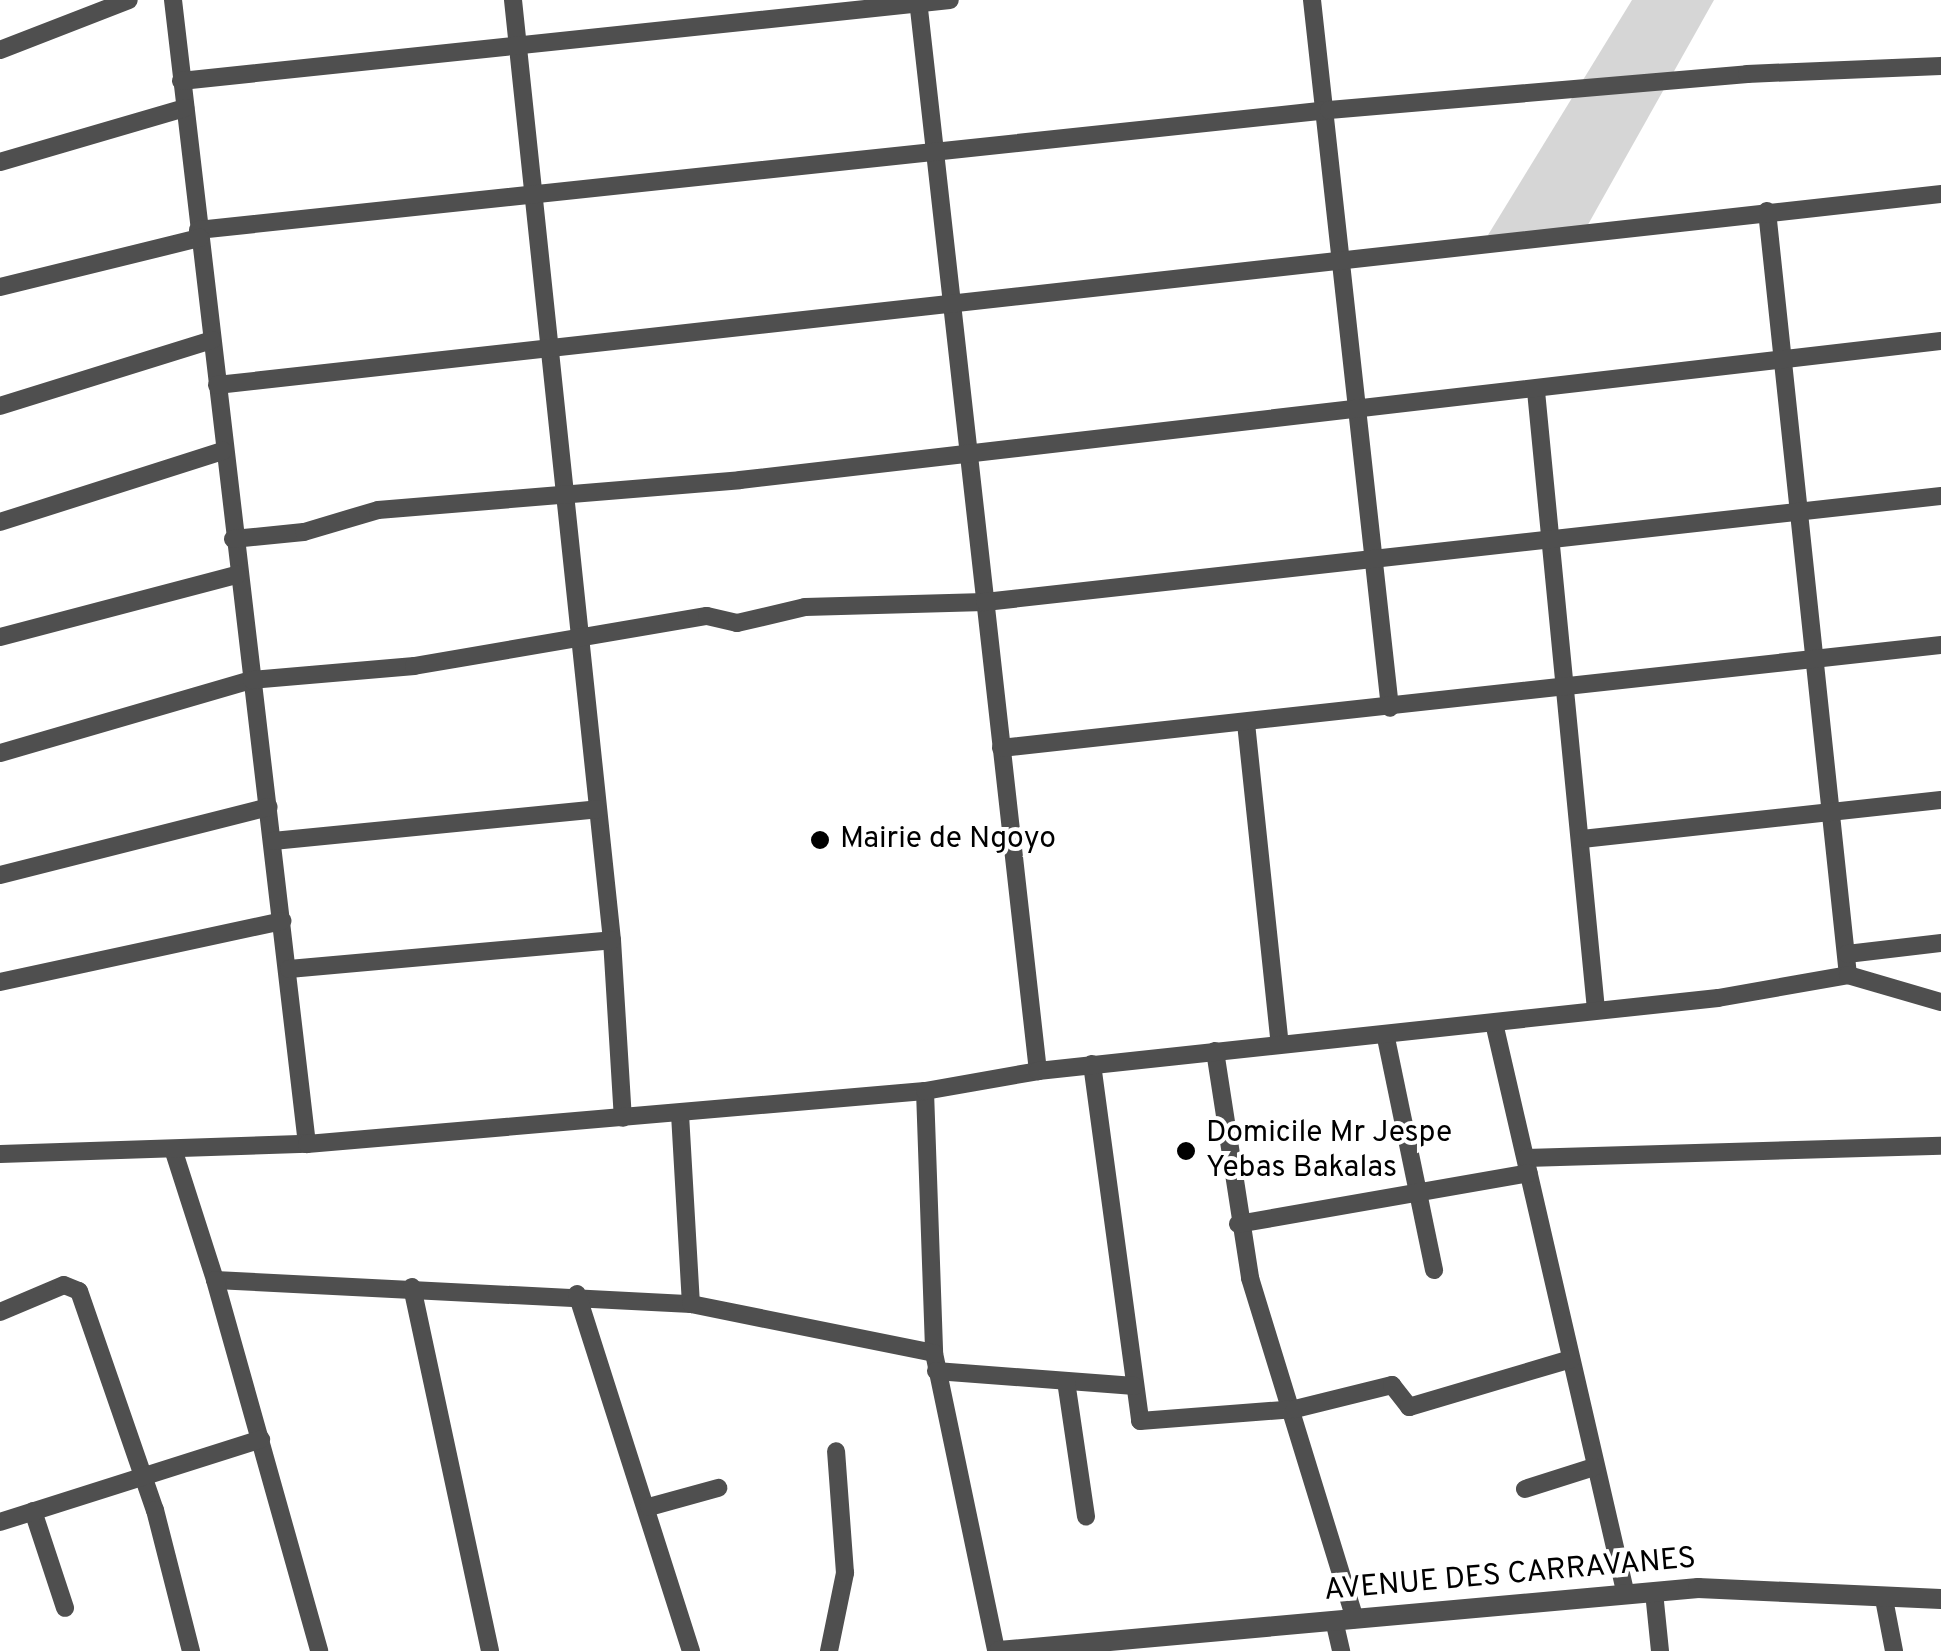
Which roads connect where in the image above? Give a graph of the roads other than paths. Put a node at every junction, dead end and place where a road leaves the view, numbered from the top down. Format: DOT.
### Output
graph roads {
  1 [pos="129,0"];
  2 [pos="174,0"];
  3 [pos="512,0"];
  4 [pos="950,0"];
  5 [pos="1312,0"];
  6 [pos="918,2"];
  7 [pos="0,50"];
  8 [pos="519,50"];
  9 [pos="1941,66"];
  10 [pos="181,82"];
  11 [pos="185,108"];
  12 [pos="1329,110"];
  13 [pos="934,158"];
  14 [pos="0,162"];
  15 [pos="1941,194"];
  16 [pos="533,196"];
  17 [pos="1767,212"];
  18 [pos="199,234"];
  19 [pos="1342,256"];
  20 [pos="0,287"];
  21 [pos="948,300"];
  22 [pos="212,340"];
  23 [pos="1941,341"];
  24 [pos="550,347"];
  25 [pos="1786,354"];
  26 [pos="217,385"];
  27 [pos="1536,391"];
  28 [pos="0,406"];
  29 [pos="1358,412"];
  30 [pos="223,451"];
  31 [pos="964,454"];
  32 [pos="1941,496"];
  33 [pos="560,498"];
  34 [pos="1800,512"];
  35 [pos="0,522"];
  36 [pos="233,540"];
  37 [pos="1548,541"];
  38 [pos="1372,555"];
  39 [pos="238,575"];
  40 [pos="985,602"];
  41 [pos="0,637"];
  42 [pos="579,642"];
  43 [pos="1941,646"];
  44 [pos="1817,660"];
  45 [pos="252,680"];
  46 [pos="1566,690"];
  47 [pos="1390,708"];
  48 [pos="1246,723"];
  49 [pos="1001,748"];
  50 [pos="0,753"];
  51 [pos="1941,800"];
  52 [pos="269,806"];
  53 [pos="597,810"];
  54 [pos="1832,815"];
  55 [pos="1582,839"];
  56 [pos="273,841"];
  57 [pos="0,875"];
  58 [pos="283,921"];
  59 [pos="612,940"];
  60 [pos="1941,944"];
  61 [pos="1847,954"];
  62 [pos="289,970"];
  63 [pos="1848,974"];
  64 [pos="0,982"];
  65 [pos="1941,1002"];
  66 [pos="1596,1010"];
  67 [pos="1494,1023"];
  68 [pos="1386,1038"];
  69 [pos="1280,1044"];
  70 [pos="1215,1050"];
  71 [pos="1092,1064"];
  72 [pos="1038,1071"];
  73 [pos="926,1091"];
  74 [pos="680,1114"];
  75 [pos="623,1118"];
  76 [pos="307,1144"];
  77 [pos="1941,1146"];
  78 [pos="174,1152"];
  79 [pos="0,1154"];
  80 [pos="1528,1165"];
  81 [pos="1422,1193"];
  82 [pos="1238,1224"];
  83 [pos="1434,1270"];
  84 [pos="215,1280"];
  85 [pos="412,1287"];
  86 [pos="578,1294"];
  87 [pos="691,1304"];
  88 [pos="0,1312"];
  89 [pos="1571,1359"];
  90 [pos="935,1362"];
  91 [pos="1066,1381"];
  92 [pos="1134,1386"];
  93 [pos="1295,1408"];
  94 [pos="261,1440"];
  95 [pos="836,1451"];
  96 [pos="1594,1467"];
  97 [pos="143,1476"];
  98 [pos="718,1488"];
  99 [pos="1525,1488"];
  100 [pos="649,1507"];
  101 [pos="33,1511"];
  102 [pos="1086,1517"];
  103 [pos="0,1522"];
  104 [pos="1654,1592"];
  105 [pos="1626,1595"];
  106 [pos="1884,1599"];
  107 [pos="1941,1599"];
  108 [pos="65,1608"];
  109 [pos="1344,1620"];
  110 [pos="1086,1646"];
  111 [pos="191,1651"];
  112 [pos="320,1651"];
  113 [pos="490,1651"];
  114 [pos="691,1651"];
  115 [pos="829,1651"];
  116 [pos="997,1651"];
  117 [pos="1342,1651"];
  118 [pos="1660,1651"];
  119 [pos="1894,1651"];
  1 -- 7 [label="street"];
  2 -- 10 [label="street"];
  3 -- 8 [label="street"];
  4 -- 6 [label="street"];
  5 -- 12 [label="street"];
  6 -- 8 [label="street"];
  6 -- 13 [label="street"];
  8 -- 10 [label="street"];
  8 -- 16 [label="street"];
  9 -- 12 [label="street"];
  10 -- 11 [label="street"];
  11 -- 14 [label="street"];
  11 -- 18 [label="street"];
  12 -- 13 [label="street"];
  12 -- 19 [label="street"];
  13 -- 16 [label="street"];
  13 -- 21 [label="street"];
  15 -- 17 [label="street"];
  16 -- 18 [label="street"];
  16 -- 24 [label="street"];
  17 -- 19 [label="street"];
  17 -- 25 [label="street"];
  18 -- 20 [label="street"];
  18 -- 22 [label="street"];
  19 -- 21 [label="street"];
  19 -- 29 [label="street"];
  21 -- 24 [label="street"];
  21 -- 31 [label="street"];
  22 -- 26 [label="street"];
  22 -- 28 [label="street"];
  23 -- 25 [label="street"];
  24 -- 26 [label="street"];
  24 -- 33 [label="street"];
  25 -- 27 [label="street"];
  25 -- 34 [label="street"];
  26 -- 30 [label="street"];
  27 -- 29 [label="street"];
  27 -- 37 [label="street"];
  29 -- 31 [label="street"];
  29 -- 38 [label="street"];
  30 -- 35 [label="street"];
  30 -- 36 [label="street"];
  31 -- 33 [label="street"];
  31 -- 40 [label="street"];
  32 -- 34 [label="street"];
  33 -- 36 [label="street"];
  33 -- 42 [label="street"];
  34 -- 37 [label="street"];
  34 -- 44 [label="street"];
  36 -- 39 [label="street"];
  37 -- 38 [label="street"];
  37 -- 46 [label="street"];
  38 -- 40 [label="street"];
  38 -- 47 [label="street"];
  39 -- 41 [label="street"];
  39 -- 45 [label="street"];
  40 -- 42 [label="street"];
  40 -- 49 [label="street"];
  42 -- 45 [label="street"];
  42 -- 53 [label="street"];
  43 -- 44 [label="street"];
  44 -- 46 [label="street"];
  44 -- 54 [label="street"];
  45 -- 50 [label="street"];
  45 -- 52 [label="street"];
  46 -- 47 [label="street"];
  46 -- 55 [label="street"];
  47 -- 48 [label="street"];
  48 -- 49 [label="street"];
  48 -- 69 [label="street"];
  49 -- 72 [label="street"];
  51 -- 54 [label="street"];
  52 -- 56 [label="street"];
  52 -- 57 [label="street"];
  53 -- 56 [label="street"];
  53 -- 59 [label="street"];
  54 -- 55 [label="street"];
  54 -- 61 [label="street"];
  55 -- 66 [label="street"];
  56 -- 58 [label="street"];
  58 -- 62 [label="street"];
  58 -- 64 [label="street"];
  59 -- 62 [label="street"];
  59 -- 75 [label="street"];
  60 -- 61 [label="street"];
  61 -- 63 [label="street"];
  62 -- 76 [label="street"];
  63 -- 65 [label="street"];
  63 -- 66 [label="street"];
  66 -- 67 [label="street"];
  67 -- 68 [label="street"];
  67 -- 80 [label="street"];
  68 -- 69 [label="street"];
  68 -- 81 [label="street"];
  69 -- 70 [label="street"];
  70 -- 71 [label="street"];
  70 -- 82 [label="street"];
  71 -- 72 [label="street"];
  71 -- 92 [label="street"];
  72 -- 73 [label="street"];
  73 -- 74 [label="street"];
  73 -- 90 [label="street"];
  74 -- 75 [label="street"];
  74 -- 87 [label="street"];
  75 -- 76 [label="street"];
  76 -- 78 [label="street"];
  77 -- 80 [label="street"];
  78 -- 79 [label="street"];
  78 -- 84 [label="street"];
  80 -- 81 [label="street"];
  80 -- 89 [label="street"];
  81 -- 82 [label="street"];
  81 -- 83 [label="street"];
  82 -- 93 [label="street"];
  84 -- 85 [label="street"];
  84 -- 94 [label="street"];
  85 -- 86 [label="street"];
  85 -- 113 [label="street"];
  86 -- 87 [label="street"];
  86 -- 100 [label="street"];
  87 -- 90 [label="street"];
  88 -- 97 [label="street"];
  89 -- 93 [label="street"];
  89 -- 96 [label="street"];
  90 -- 91 [label="street"];
  90 -- 116 [label="street"];
  91 -- 92 [label="street"];
  91 -- 102 [label="street"];
  92 -- 93 [label="street"];
  93 -- 109 [label="street"];
  94 -- 97 [label="street"];
  94 -- 112 [label="street"];
  95 -- 115 [label="street"];
  96 -- 99 [label="street"];
  96 -- 105 [label="street"];
  97 -- 101 [label="street"];
  97 -- 111 [label="street"];
  98 -- 100 [label="street"];
  100 -- 114 [label="street"];
  101 -- 103 [label="street"];
  101 -- 108 [label="street"];
  104 -- 105 [label="street, AVENUE DES CARRAVANES"];
  104 -- 106 [label="street, AVENUE DES CARRAVANES"];
  104 -- 118 [label="street"];
  105 -- 109 [label="street, AVENUE DES CARRAVANES"];
  106 -- 107 [label="street, AVENUE DES CARRAVANES"];
  106 -- 119 [label="street"];
  109 -- 110 [label="street, AVENUE DES CARRAVANES"];
  109 -- 117 [label="street"];
  110 -- 116 [label="street, AVENUE DES CARRAVANES"];
}
